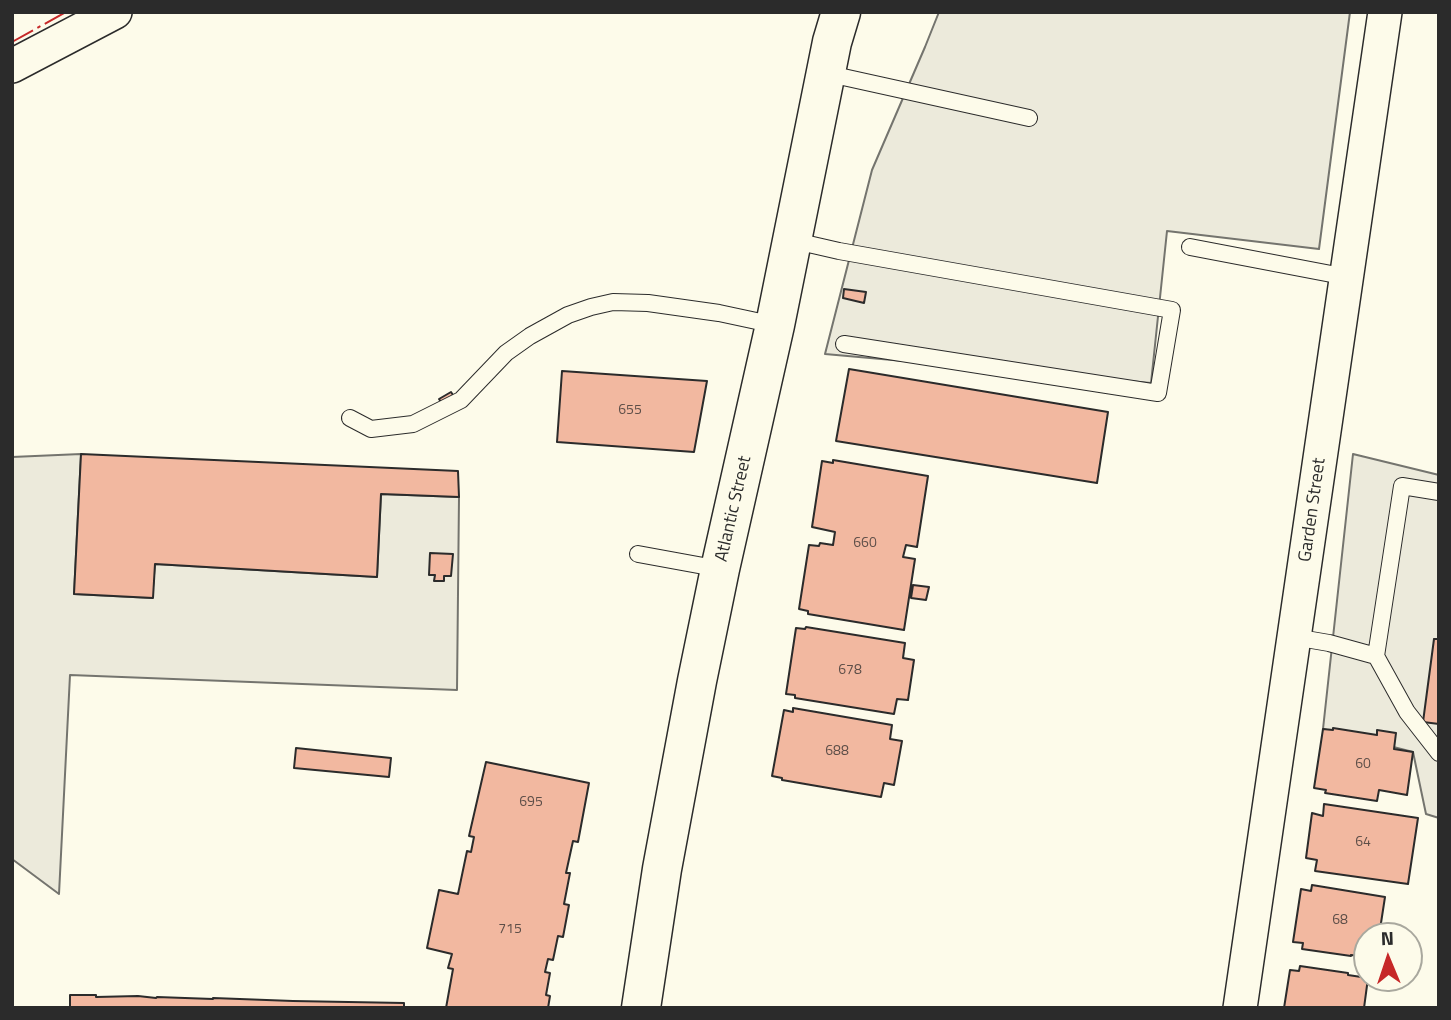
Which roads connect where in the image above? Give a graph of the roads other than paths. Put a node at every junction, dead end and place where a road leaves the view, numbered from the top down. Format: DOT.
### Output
graph roads {
  1 [pos="115,12"];
  2 [pos="841,12"];
  3 [pos="1385,12"];
  4 [pos="12,66"];
  5 [pos="825,73"];
  6 [pos="1029,118"];
  7 [pos="791,240"];
  8 [pos="1190,247"];
  9 [pos="1347,277"];
  10 [pos="775,325"];
  11 [pos="844,344"];
  12 [pos="350,418"];
  13 [pos="1439,492"];
  14 [pos="638,554"];
  15 [pos="720,569"];
  16 [pos="1294,637"];
  17 [pos="1376,656"];
  18 [pos="1439,753"];
  19 [pos="641,1008"];
  20 [pos="1240,1008"];
  1 -- 4 [label="street"];
  2 -- 5 [label="street, Atlantic Street"];
  3 -- 9 [label="street, Garden Street"];
  5 -- 6 [label="lane"];
  5 -- 7 [label="street, Atlantic Street"];
  7 -- 10 [label="street, Atlantic Street"];
  7 -- 11 [label="lane"];
  8 -- 9 [label="lane"];
  9 -- 16 [label="street, Garden Street"];
  10 -- 12 [label="lane"];
  10 -- 15 [label="street, Atlantic Street"];
  13 -- 17 [label="lane"];
  14 -- 15 [label="lane"];
  15 -- 19 [label="street, Atlantic Street"];
  16 -- 17 [label="lane"];
  16 -- 20 [label="street, Garden Street"];
  17 -- 18 [label="lane"];
}
